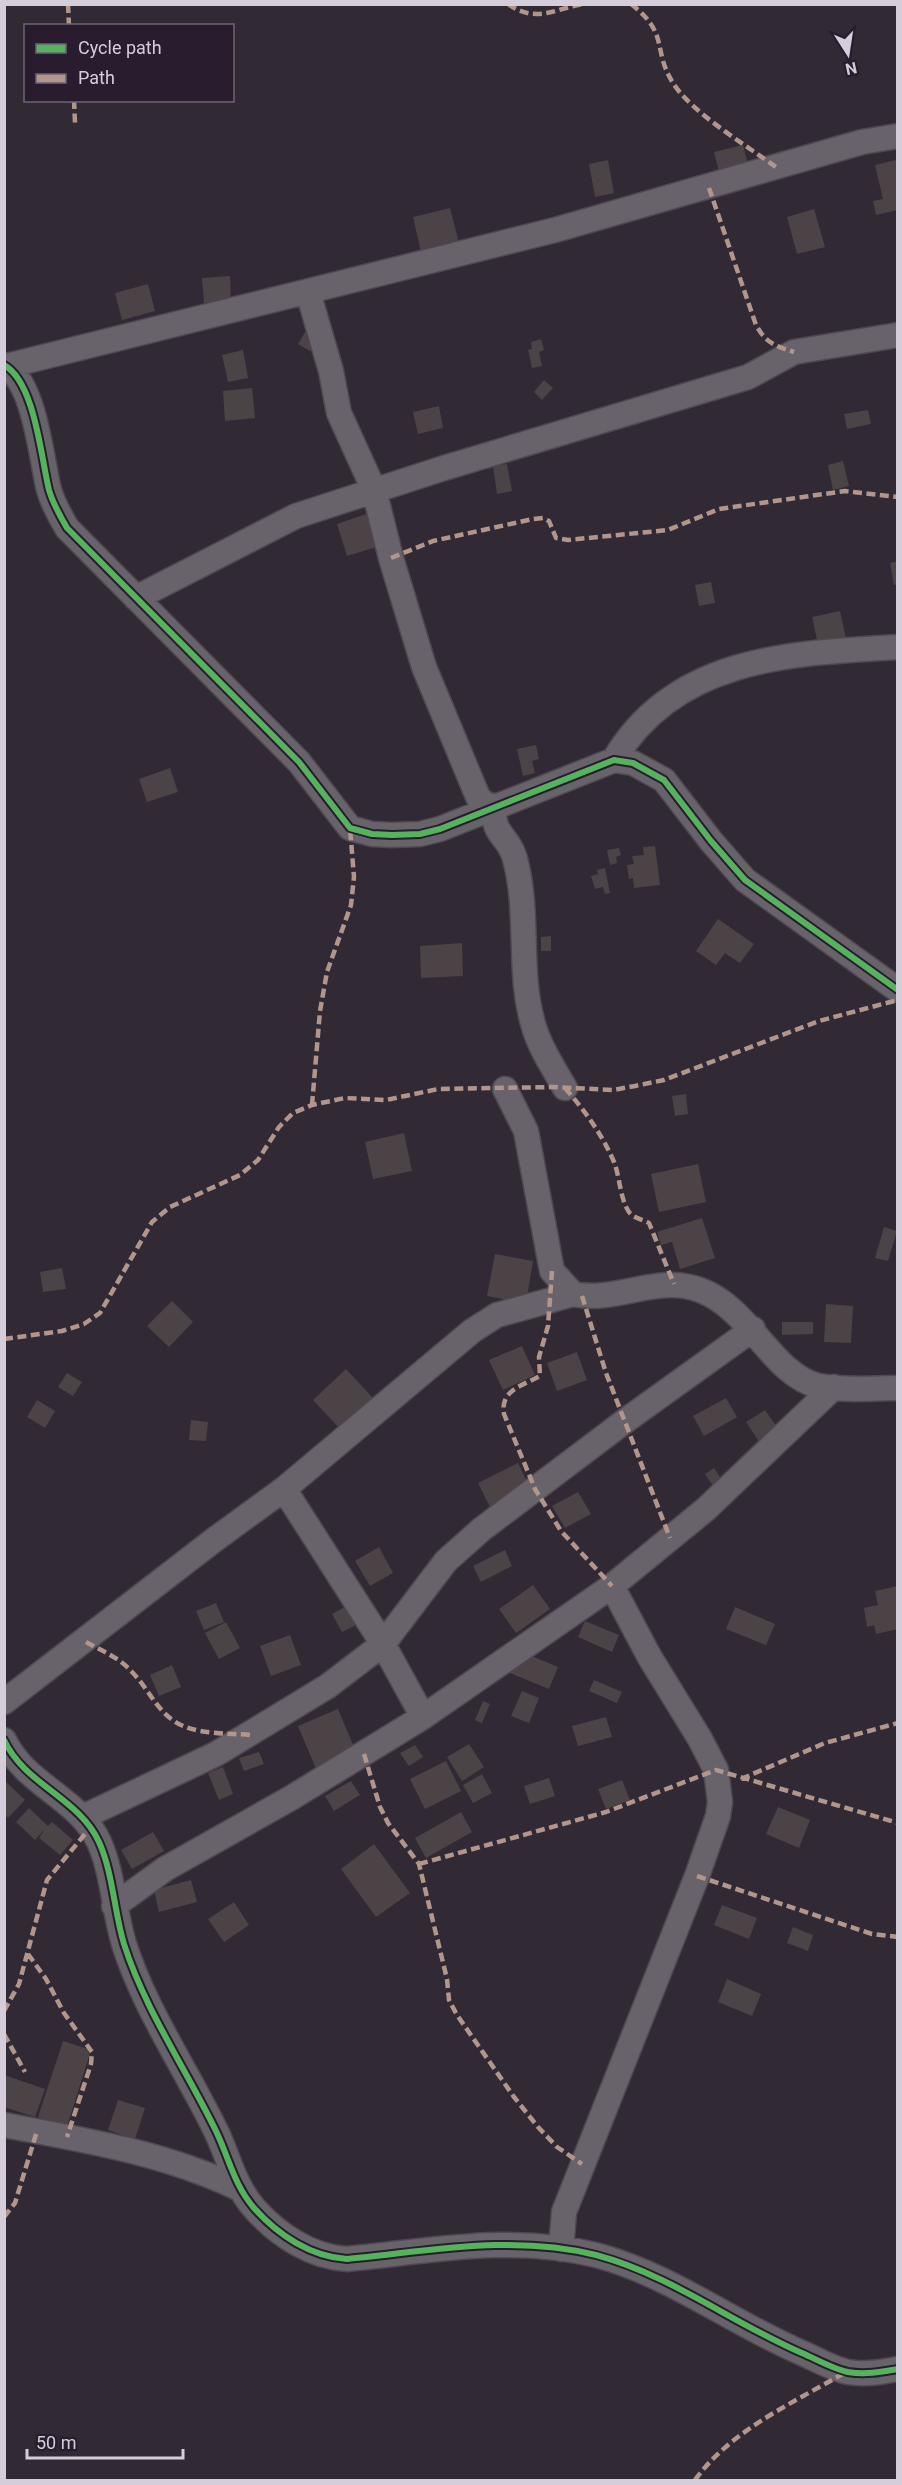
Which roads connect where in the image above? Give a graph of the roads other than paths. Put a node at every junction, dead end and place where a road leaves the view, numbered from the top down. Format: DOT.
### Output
graph roads {
  1 [pos="897,136"];
  2 [pos="308,292"];
  3 [pos="897,335"];
  4 [pos="6,366"];
  5 [pos="374,490"];
  6 [pos="136,598"];
  7 [pos="897,647"];
  8 [pos="614,759"];
  9 [pos="494,806"];
  10 [pos="897,990"];
  11 [pos="565,1088"];
  12 [pos="504,1089"];
  13 [pos="573,1294"];
  14 [pos="753,1329"];
  15 [pos="834,1387"];
  16 [pos="897,1388"];
  17 [pos="284,1489"];
  18 [pos="612,1586"];
  19 [pos="383,1644"];
  20 [pos="4,1702"];
  21 [pos="423,1717"];
  22 [pos="4,1740"];
  23 [pos="83,1817"];
  24 [pos="114,1906"];
  25 [pos="4,2125"];
  26 [pos="238,2188"];
  27 [pos="561,2249"];
  28 [pos="897,2369"];
  1 -- 2 [label="street"];
  2 -- 4 [label="street"];
  2 -- 5 [label="street"];
  3 -- 5 [label="street"];
  4 -- 6 [label="street"];
  5 -- 6 [label="street"];
  5 -- 9 [label="street"];
  6 -- 9 [label="street"];
  7 -- 8 [label="street"];
  8 -- 9 [label="street"];
  8 -- 10 [label="street"];
  9 -- 11 [label="street"];
  12 -- 13 [label="street"];
  13 -- 14 [label="street"];
  13 -- 17 [label="street"];
  14 -- 15 [label="street"];
  14 -- 19 [label="street"];
  15 -- 16 [label="street"];
  15 -- 18 [label="street"];
  17 -- 19 [label="street"];
  17 -- 20 [label="street"];
  18 -- 21 [label="street"];
  18 -- 27 [label="street"];
  19 -- 21 [label="street"];
  19 -- 23 [label="street"];
  21 -- 24 [label="street"];
  22 -- 23 [label="street"];
  23 -- 24 [label="street"];
  24 -- 26 [label="street"];
  25 -- 26 [label="street"];
  26 -- 27 [label="street"];
  27 -- 28 [label="street"];
}
